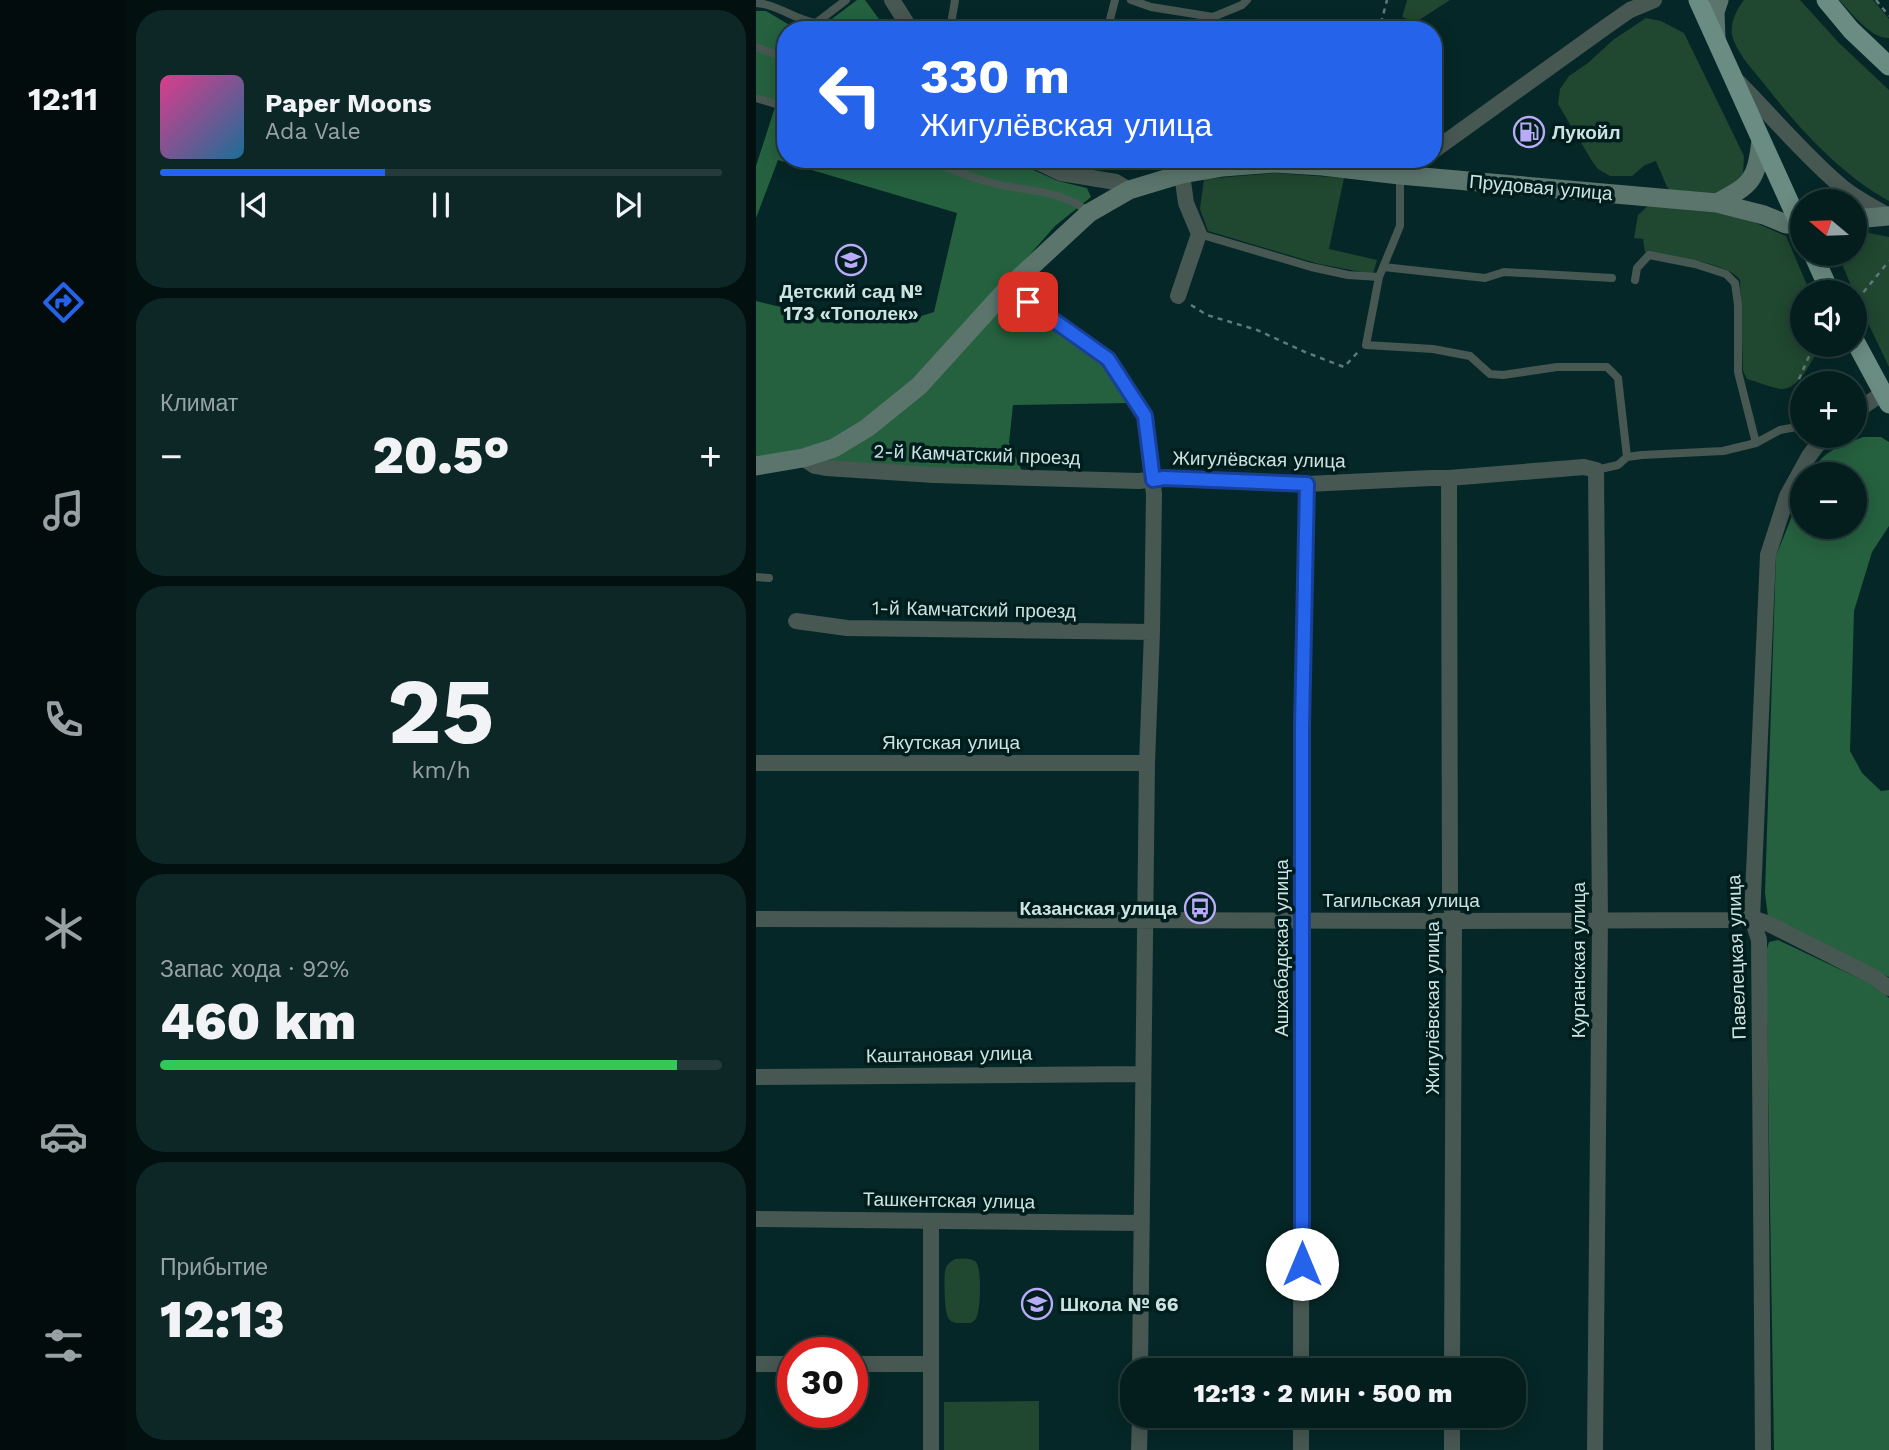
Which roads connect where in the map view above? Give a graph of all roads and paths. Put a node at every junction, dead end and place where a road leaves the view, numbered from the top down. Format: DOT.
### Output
graph roads {
  1 [pos="846,0"];
  2 [pos="892,0"];
  3 [pos="955,0"];
  4 [pos="1115,0"];
  5 [pos="1131,0"];
  6 [pos="1247,0"];
  7 [pos="1387,0"];
  8 [pos="1654,0"];
  9 [pos="1698,0"];
  10 [pos="1719,0"];
  11 [pos="1826,0"];
  12 [pos="1876,0"];
  13 [pos="756,4"];
  14 [pos="1627,5"];
  15 [pos="1889,16"];
  16 [pos="802,21"];
  17 [pos="819,21"];
  18 [pos="905,21"];
  19 [pos="952,21"];
  20 [pos="1110,21"];
  21 [pos="1382,21"];
  22 [pos="1716,39"];
  23 [pos="756,47"];
  24 [pos="777,55"];
  25 [pos="1889,66"];
  26 [pos="1731,75"];
  27 [pos="756,98"];
  28 [pos="777,104"];
  29 [pos="1761,141"];
  30 [pos="1442,144"];
  31 [pos="950,168"];
  32 [pos="1051,168"];
  33 [pos="1217,168"];
  34 [pos="1366,168"];
  35 [pos="1411,170"];
  36 [pos="1182,174"];
  37 [pos="1129,190"];
  38 [pos="1790,200"];
  39 [pos="1717,203"];
  40 [pos="1089,213"];
  41 [pos="1889,216"];
  42 [pos="1867,218"];
  43 [pos="1790,224"];
  44 [pos="1199,234"];
  45 [pos="1889,261"];
  46 [pos="1383,267"];
  47 [pos="1379,277"];
  48 [pos="1612,278"];
  49 [pos="1635,280"];
  50 [pos="1008,288"];
  51 [pos="1867,288"];
  52 [pos="1178,296"];
  53 [pos="1366,345"];
  54 [pos="1864,357"];
  55 [pos="1886,398"];
  56 [pos="1867,407"];
  57 [pos="1790,428"];
  58 [pos="1756,443"];
  59 [pos="1815,448"];
  60 [pos="1627,457"];
  61 [pos="803,458"];
  62 [pos="756,467"];
  63 [pos="1596,470"];
  64 [pos="1449,478"];
  65 [pos="1153,480"];
  66 [pos="1307,484"];
  67 [pos="756,578"];
  68 [pos="769,579"];
  69 [pos="796,621"];
  70 [pos="1152,632"];
  71 [pos="756,763"];
  72 [pos="1147,763"];
  73 [pos="1752,918"];
  74 [pos="756,919"];
  75 [pos="1145,920"];
  76 [pos="1303,920"];
  77 [pos="1600,920"];
  78 [pos="1454,921"];
  79 [pos="1889,988"];
  80 [pos="1143,1074"];
  81 [pos="756,1077"];
  82 [pos="756,1219"];
  83 [pos="931,1222"];
  84 [pos="1142,1223"];
  85 [pos="1140,1358"];
  86 [pos="1301,1358"];
  87 [pos="1452,1358"];
  88 [pos="756,1363"];
  89 [pos="777,1364"];
  90 [pos="868,1364"];
  91 [pos="930,1364"];
  92 [pos="1140,1428"];
  93 [pos="1301,1428"];
  94 [pos="1452,1428"];
  95 [pos="931,1450"];
  96 [pos="1139,1450"];
  97 [pos="1301,1450"];
  98 [pos="1452,1450"];
  99 [pos="1595,1450"];
  100 [pos="1763,1450"];
  1 -- 17 [label="lane"];
  2 -- 18 [label="street"];
  3 -- 19 [label="lane"];
  4 -- 20 [label="lane"];
  5 -- 6 [label="lane"];
  7 -- 21 [label="path"];
  8 -- 14 [label="street"];
  9 -- 22 [label="main road"];
  10 -- 22 [label="main road"];
  11 -- 25 [label="main road"];
  12 -- 15 [label="path"];
  13 -- 16 [label="lane"];
  14 -- 30 [label="street"];
  22 -- 26 [label="main road"];
  23 -- 24 [label="lane"];
  26 -- 29 [label="main road"];
  26 -- 41 [label="street"];
  27 -- 28 [label="lane"];
  29 -- 38 [label="main road"];
  29 -- 39 [label="main road"];
  31 -- 40 [label="lane"];
  32 -- 37 [label="street"];
  33 -- 36 [label="main road, Прудовая улица"];
  34 -- 35 [label="main road, Прудовая улица"];
  35 -- 39 [label="main road, Прудовая улица"];
  35 -- 46 [label="lane"];
  36 -- 37 [label="main road, Прудовая улица"];
  36 -- 44 [label="street"];
  37 -- 40 [label="main road, Прудовая улица"];
  39 -- 43 [label="main road, Прудовая улица"];
  40 -- 50 [label="main road, Прудовая улица"];
  41 -- 42 [label="main road"];
  44 -- 47 [label="lane"];
  44 -- 52 [label="street"];
  45 -- 51 [label="path"];
  46 -- 47 [label="lane"];
  46 -- 48 [label="lane"];
  47 -- 53 [label="lane"];
  49 -- 58 [label="lane"];
  50 -- 61 [label="main road, Прудовая улица"];
  50 -- 65 [label="street"];
  52 -- 53 [label="path"];
  53 -- 60 [label="lane"];
  54 -- 55 [label="main road"];
  55 -- 56 [label="street"];
  57 -- 58 [label="lane"];
  58 -- 60 [label="lane"];
  59 -- 73 [label="street, Павелецкая улица"];
  60 -- 63 [label="lane"];
  61 -- 62 [label="main road, Прудовая улица"];
  61 -- 65 [label="street, 2-й Камчатский проезд"];
  63 -- 64 [label="street, Жигулёвская улица"];
  63 -- 77 [label="street, Курганская улица"];
  64 -- 66 [label="street, Жигулёвская улица"];
  64 -- 78 [label="street, Жигулёвская улица"];
  65 -- 66 [label="street, Жигулёвская улица"];
  65 -- 70 [label="street"];
  66 -- 76 [label="street, Ашхабадская улица"];
  67 -- 68 [label="lane"];
  69 -- 70 [label="street, 1-й Камчатский проезд"];
  70 -- 72 [label="street"];
  71 -- 72 [label="street, Якутская улица"];
  72 -- 75 [label="street"];
  73 -- 77 [label="street, Тагильская улица"];
  73 -- 79 [label="street"];
  73 -- 100 [label="street, Павелецкая улица"];
  74 -- 75 [label="street, Тагильская улица"];
  75 -- 76 [label="street, Тагильская улица"];
  75 -- 80 [label="street"];
  76 -- 78 [label="street, Тагильская улица"];
  76 -- 86 [label="street, Ашхабадская улица"];
  77 -- 78 [label="street, Тагильская улица"];
  77 -- 99 [label="street, Курганская улица"];
  78 -- 87 [label="street, Жигулёвская улица"];
  80 -- 81 [label="street, Каштановая улица"];
  80 -- 84 [label="street"];
  82 -- 83 [label="street, Ташкентская улица"];
  83 -- 84 [label="street, Ташкентская улица"];
  83 -- 91 [label="street"];
  84 -- 85 [label="street"];
  88 -- 89 [label="street"];
  90 -- 91 [label="street"];
  91 -- 95 [label="street"];
  92 -- 96 [label="street"];
  93 -- 97 [label="street"];
  94 -- 98 [label="street"];
}
